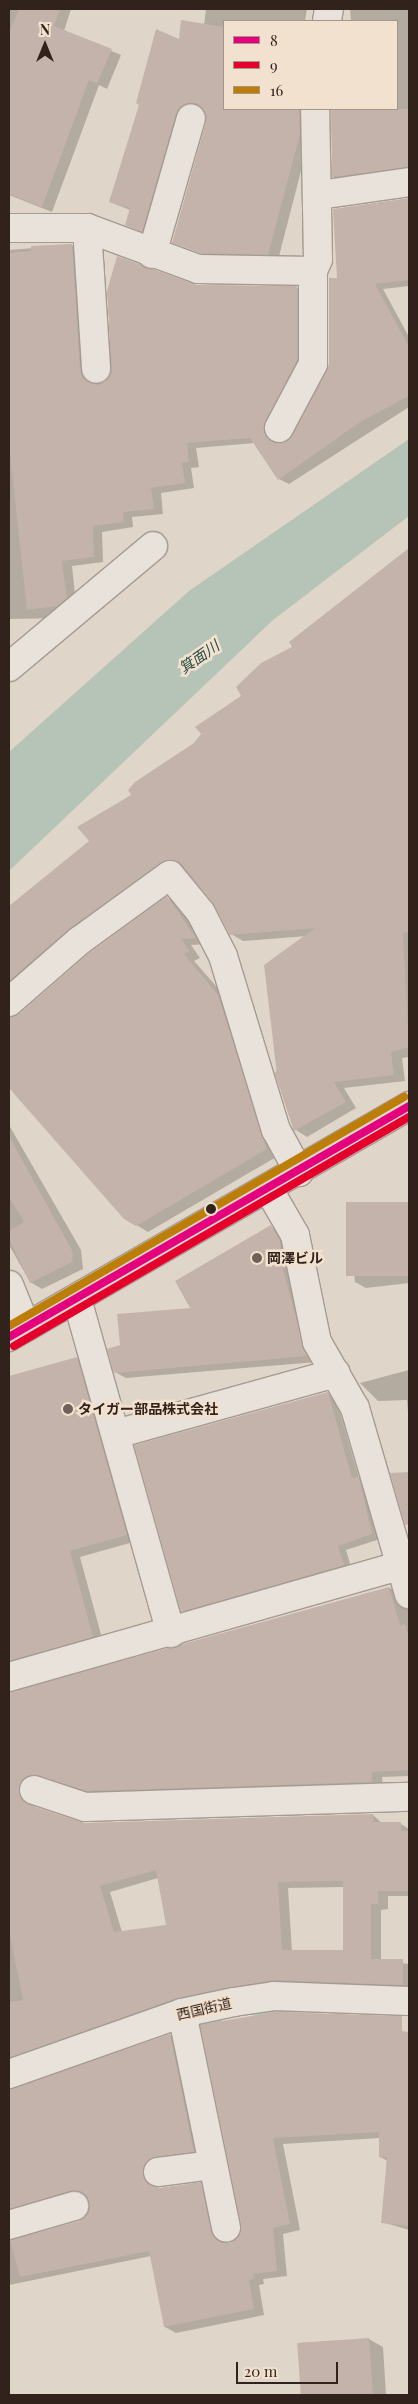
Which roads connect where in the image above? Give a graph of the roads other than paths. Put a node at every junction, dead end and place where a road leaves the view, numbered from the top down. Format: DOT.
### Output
graph roads {
  1 [pos="315,110"];
  2 [pos="191,118"];
  3 [pos="409,182"];
  4 [pos="319,195"];
  5 [pos="9,228"];
  6 [pos="88,228"];
  7 [pos="152,254"];
  8 [pos="313,271"];
  9 [pos="96,369"];
  10 [pos="279,428"];
  11 [pos="153,546"];
  12 [pos="9,667"];
  13 [pos="9,1002"];
  14 [pos="409,1106"];
  15 [pos="299,1172"];
  16 [pos="269,1190"];
  17 [pos="9,1285"];
  18 [pos="77,1299"];
  19 [pos="17,1332"];
  20 [pos="336,1373"];
  21 [pos="116,1434"];
  22 [pos="398,1566"];
  23 [pos="409,1594"];
  24 [pos="171,1633"];
  25 [pos="9,1677"];
  26 [pos="34,1790"];
  27 [pos="409,1797"];
  28 [pos="409,2001"];
  29 [pos="182,2013"];
  30 [pos="9,2074"];
  31 [pos="212,2165"];
  32 [pos="158,2172"];
  33 [pos="74,2206"];
  34 [pos="9,2225"];
  35 [pos="226,2228"];
  1 -- 4 [label="street"];
  2 -- 7 [label="street"];
  3 -- 4 [label="street"];
  4 -- 8 [label="street"];
  5 -- 6 [label="street"];
  6 -- 7 [label="street"];
  6 -- 9 [label="street"];
  7 -- 8 [label="street"];
  8 -- 10 [label="street"];
  11 -- 12 [label="street"];
  13 -- 15 [label="street"];
  14 -- 15 [label="main road"];
  15 -- 16 [label="main road"];
  16 -- 18 [label="main road"];
  16 -- 20 [label="street"];
  17 -- 19 [label="street"];
  18 -- 19 [label="main road"];
  18 -- 21 [label="street"];
  20 -- 21 [label="street"];
  20 -- 22 [label="street"];
  21 -- 24 [label="street"];
  22 -- 23 [label="street"];
  22 -- 24 [label="street"];
  24 -- 25 [label="street"];
  26 -- 27 [label="street"];
  28 -- 29 [label="street, 西国街道"];
  29 -- 30 [label="street, 西国街道"];
  29 -- 31 [label="street"];
  31 -- 32 [label="street"];
  31 -- 35 [label="street"];
  33 -- 34 [label="street"];
}
